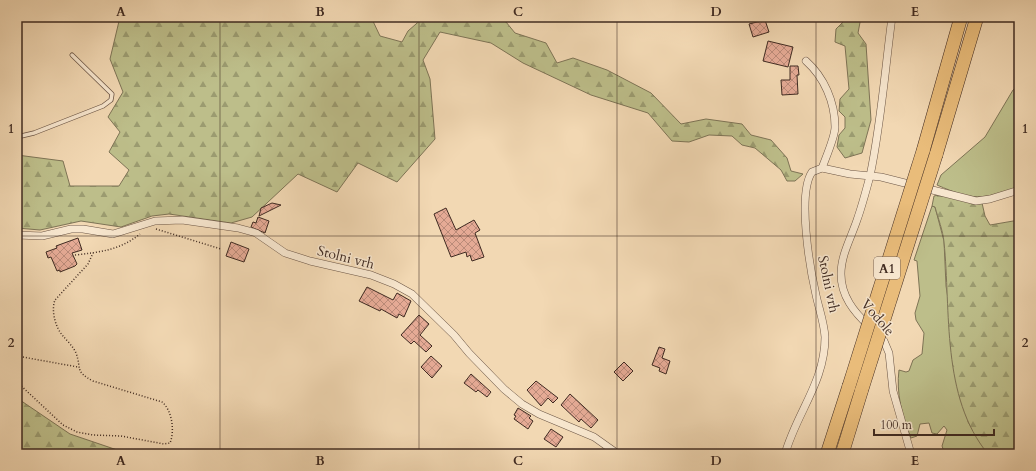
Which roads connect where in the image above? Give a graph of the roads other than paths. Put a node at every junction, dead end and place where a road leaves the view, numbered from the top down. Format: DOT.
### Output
graph roads {
  1 [pos="892,17"];
  2 [pos="961,17"];
  3 [pos="977,17"];
  4 [pos="72,55"];
  5 [pos="806,61"];
  6 [pos="17,137"];
  7 [pos="822,168"];
  8 [pos="870,177"];
  9 [pos="1019,190"];
  10 [pos="17,235"];
  11 [pos="618,454"];
  12 [pos="785,454"];
  13 [pos="827,454"];
  14 [pos="842,454"];
  15 [pos="911,454"];
  1 -- 8 [label="street, Vodole"];
  2 -- 13 [label="highway, A1, bridge"];
  3 -- 14 [label="highway, A1, bridge"];
  4 -- 6 [label="lane"];
  5 -- 7 [label="street"];
  7 -- 8 [label="street"];
  7 -- 12 [label="street, Stolni vrh"];
  8 -- 9 [label="street"];
  8 -- 15 [label="street, Vodole"];
  10 -- 11 [label="street, Stolni vrh"];
}
